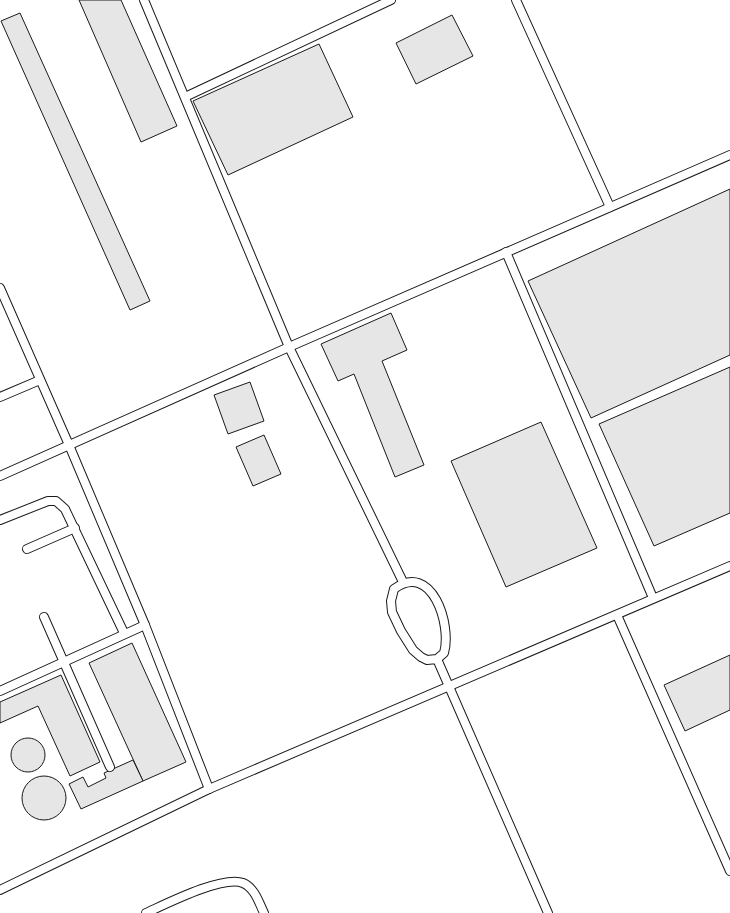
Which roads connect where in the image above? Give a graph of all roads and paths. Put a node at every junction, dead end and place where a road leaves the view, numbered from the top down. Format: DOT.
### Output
graph roads {
  1 [pos="144,0"];
  2 [pos="391,0"];
  3 [pos="516,0"];
  4 [pos="184,97"];
  5 [pos="730,155"];
  6 [pos="610,207"];
  7 [pos="506,252"];
  8 [pos="0,288"];
  9 [pos="289,346"];
  10 [pos="40,380"];
  11 [pos="0,397"];
  12 [pos="69,445"];
  13 [pos="0,476"];
  14 [pos="0,520"];
  15 [pos="75,528"];
  16 [pos="27,549"];
  17 [pos="730,566"];
  18 [pos="403,582"];
  19 [pos="653,598"];
  20 [pos="617,615"];
  21 [pos="44,617"];
  22 [pos="145,625"];
  23 [pos="124,633"];
  24 [pos="437,659"];
  25 [pos="63,662"];
  26 [pos="449,687"];
  27 [pos="0,691"];
  28 [pos="110,767"];
  29 [pos="209,789"];
  30 [pos="730,870"];
  31 [pos="0,890"];
  32 [pos="146,913"];
  33 [pos="264,913"];
  34 [pos="548,913"];
  1 -- 4 [label="lane"];
  2 -- 4 [label="lane"];
  3 -- 6 [label="lane"];
  4 -- 9 [label="lane"];
  5 -- 6 [label="lane"];
  6 -- 7 [label="lane"];
  7 -- 9 [label="lane"];
  7 -- 19 [label="lane"];
  8 -- 10 [label="lane"];
  9 -- 12 [label="lane"];
  9 -- 18 [label="lane"];
  10 -- 11 [label="lane"];
  10 -- 12 [label="lane"];
  12 -- 13 [label="lane"];
  12 -- 22 [label="lane"];
  14 -- 15 [label="lane"];
  15 -- 16 [label="lane"];
  15 -- 23 [label="lane"];
  17 -- 19 [label="lane"];
  18 -- 24 [label="lane"];
  18 -- 24 [label="lane"];
  19 -- 20 [label="lane"];
  20 -- 26 [label="lane"];
  20 -- 30 [label="lane"];
  21 -- 25 [label="lane"];
  22 -- 23 [label="lane"];
  22 -- 29 [label="lane"];
  23 -- 25 [label="lane"];
  24 -- 26 [label="lane"];
  25 -- 27 [label="lane"];
  25 -- 28 [label="lane"];
  26 -- 29 [label="lane"];
  26 -- 34 [label="lane"];
  29 -- 31 [label="lane"];
  32 -- 33 [label="lane"];
}
